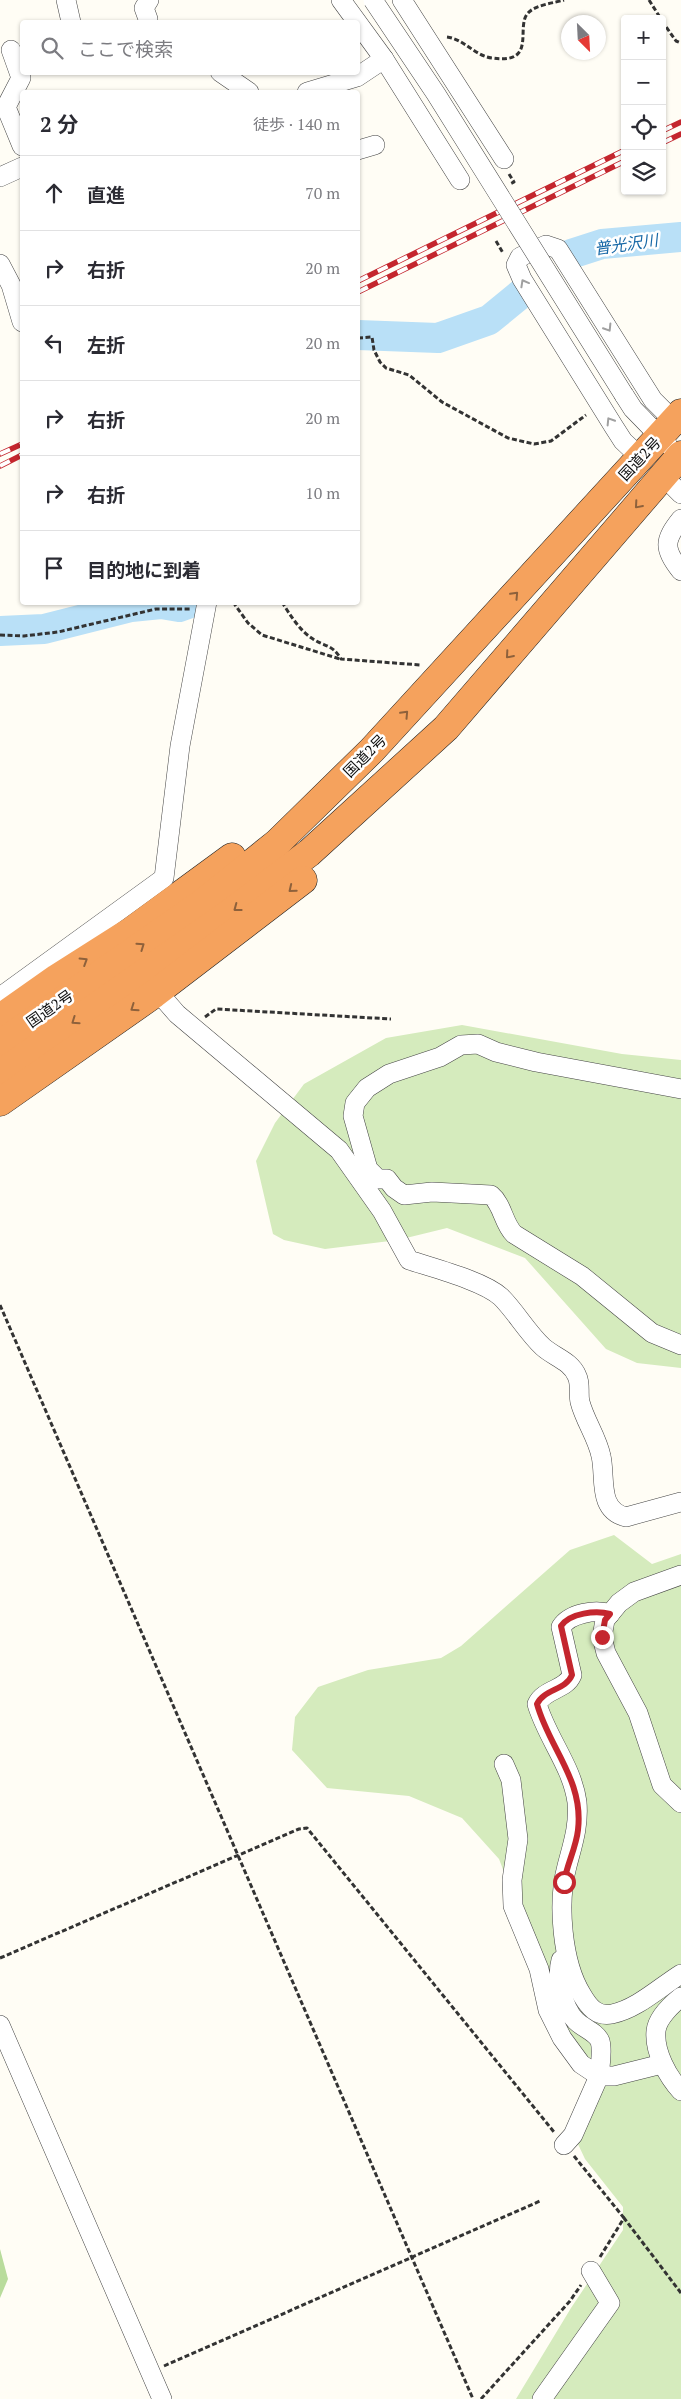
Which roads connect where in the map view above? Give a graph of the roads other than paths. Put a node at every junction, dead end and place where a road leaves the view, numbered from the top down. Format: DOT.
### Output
graph roads {
  1 [pos="66,0"];
  2 [pos="149,0"];
  3 [pos="341,0"];
  4 [pos="373,0"];
  5 [pos="402,0"];
  6 [pos="71,20"];
  7 [pos="149,20"];
  8 [pos="356,20"];
  9 [pos="360,26"];
  10 [pos="11,49"];
  11 [pos="384,59"];
  12 [pos="224,75"];
  13 [pos="360,75"];
  14 [pos="360,75"];
  15 [pos="246,90"];
  16 [pos="314,90"];
  17 [pos="475,115"];
  18 [pos="434,137"];
  19 [pos="20,141"];
  20 [pos="504,159"];
  21 [pos="20,168"];
  22 [pos="0,177"];
  23 [pos="460,180"];
  24 [pos="0,264"];
  25 [pos="20,315"];
  26 [pos="672,424"];
  27 [pos="641,458"];
  28 [pos="676,470"];
  29 [pos="681,519"];
  30 [pos="681,571"];
  31 [pos="207,605"];
  32 [pos="446,728"];
  33 [pos="372,750"];
  34 [pos="32,984"];
  35 [pos="157,991"];
  36 [pos="0,997"];
  37 [pos="0,1018"];
  38 [pos="0,1044"];
  39 [pos="0,1074"];
  40 [pos="681,1089"];
  41 [pos="0,1102"];
  42 [pos="681,1345"];
  43 [pos="681,1502"];
  44 [pos="681,1575"];
  45 [pos="610,1614"];
  46 [pos="504,1764"];
  47 [pos="681,1803"];
  48 [pos="566,1952"];
  49 [pos="681,1974"];
  50 [pos="681,1998"];
  51 [pos="0,2025"];
  52 [pos="662,2064"];
  53 [pos="599,2076"];
  54 [pos="681,2092"];
  55 [pos="564,2145"];
  56 [pos="591,2271"];
  57 [pos="162,2399"];
  58 [pos="542,2399"];
  1 -- 6 [label="street"];
  2 -- 7 [label="street"];
  3 -- 8 [label="street"];
  4 -- 26 [label="street, bridge"];
  5 -- 17 [label="street"];
  9 -- 11 [label="street"];
  10 -- 19 [label="street"];
  11 -- 14 [label="street"];
  11 -- 18 [label="street"];
  12 -- 15 [label="street"];
  13 -- 16 [label="street"];
  17 -- 18 [label="street"];
  17 -- 20 [label="street"];
  18 -- 23 [label="street"];
  21 -- 22 [label="street"];
  24 -- 25 [label="street"];
  26 -- 27 [label="highway, 国道2号"];
  27 -- 26 [label="street, one-way"];
  26 -- 28 [label="street"];
  33 -- 27 [label="highway, 国道2号, one-way"];
  28 -- 32 [label="highway, 国道2号, one-way"];
  29 -- 30 [label="street"];
  31 -- 34 [label="street"];
  32 -- 35 [label="highway, one-way"];
  32 -- 39 [label="highway, 国道2号, one-way"];
  34 -- 33 [label="highway, one-way"];
  38 -- 33 [label="highway, 国道2号, one-way"];
  34 -- 36 [label="street"];
  34 -- 37 [label="highway"];
  35 -- 41 [label="highway, one-way"];
  35 -- 43 [label="street"];
  40 -- 42 [label="street"];
  44 -- 45 [label="street"];
  45 -- 47 [label="street"];
  45 -- 48 [label="street"];
  46 -- 53 [label="street"];
  48 -- 49 [label="street"];
  48 -- 53 [label="street"];
  50 -- 52 [label="street"];
  51 -- 57 [label="street"];
  52 -- 53 [label="street"];
  52 -- 54 [label="street"];
  53 -- 55 [label="street"];
  56 -- 58 [label="street"];
}
